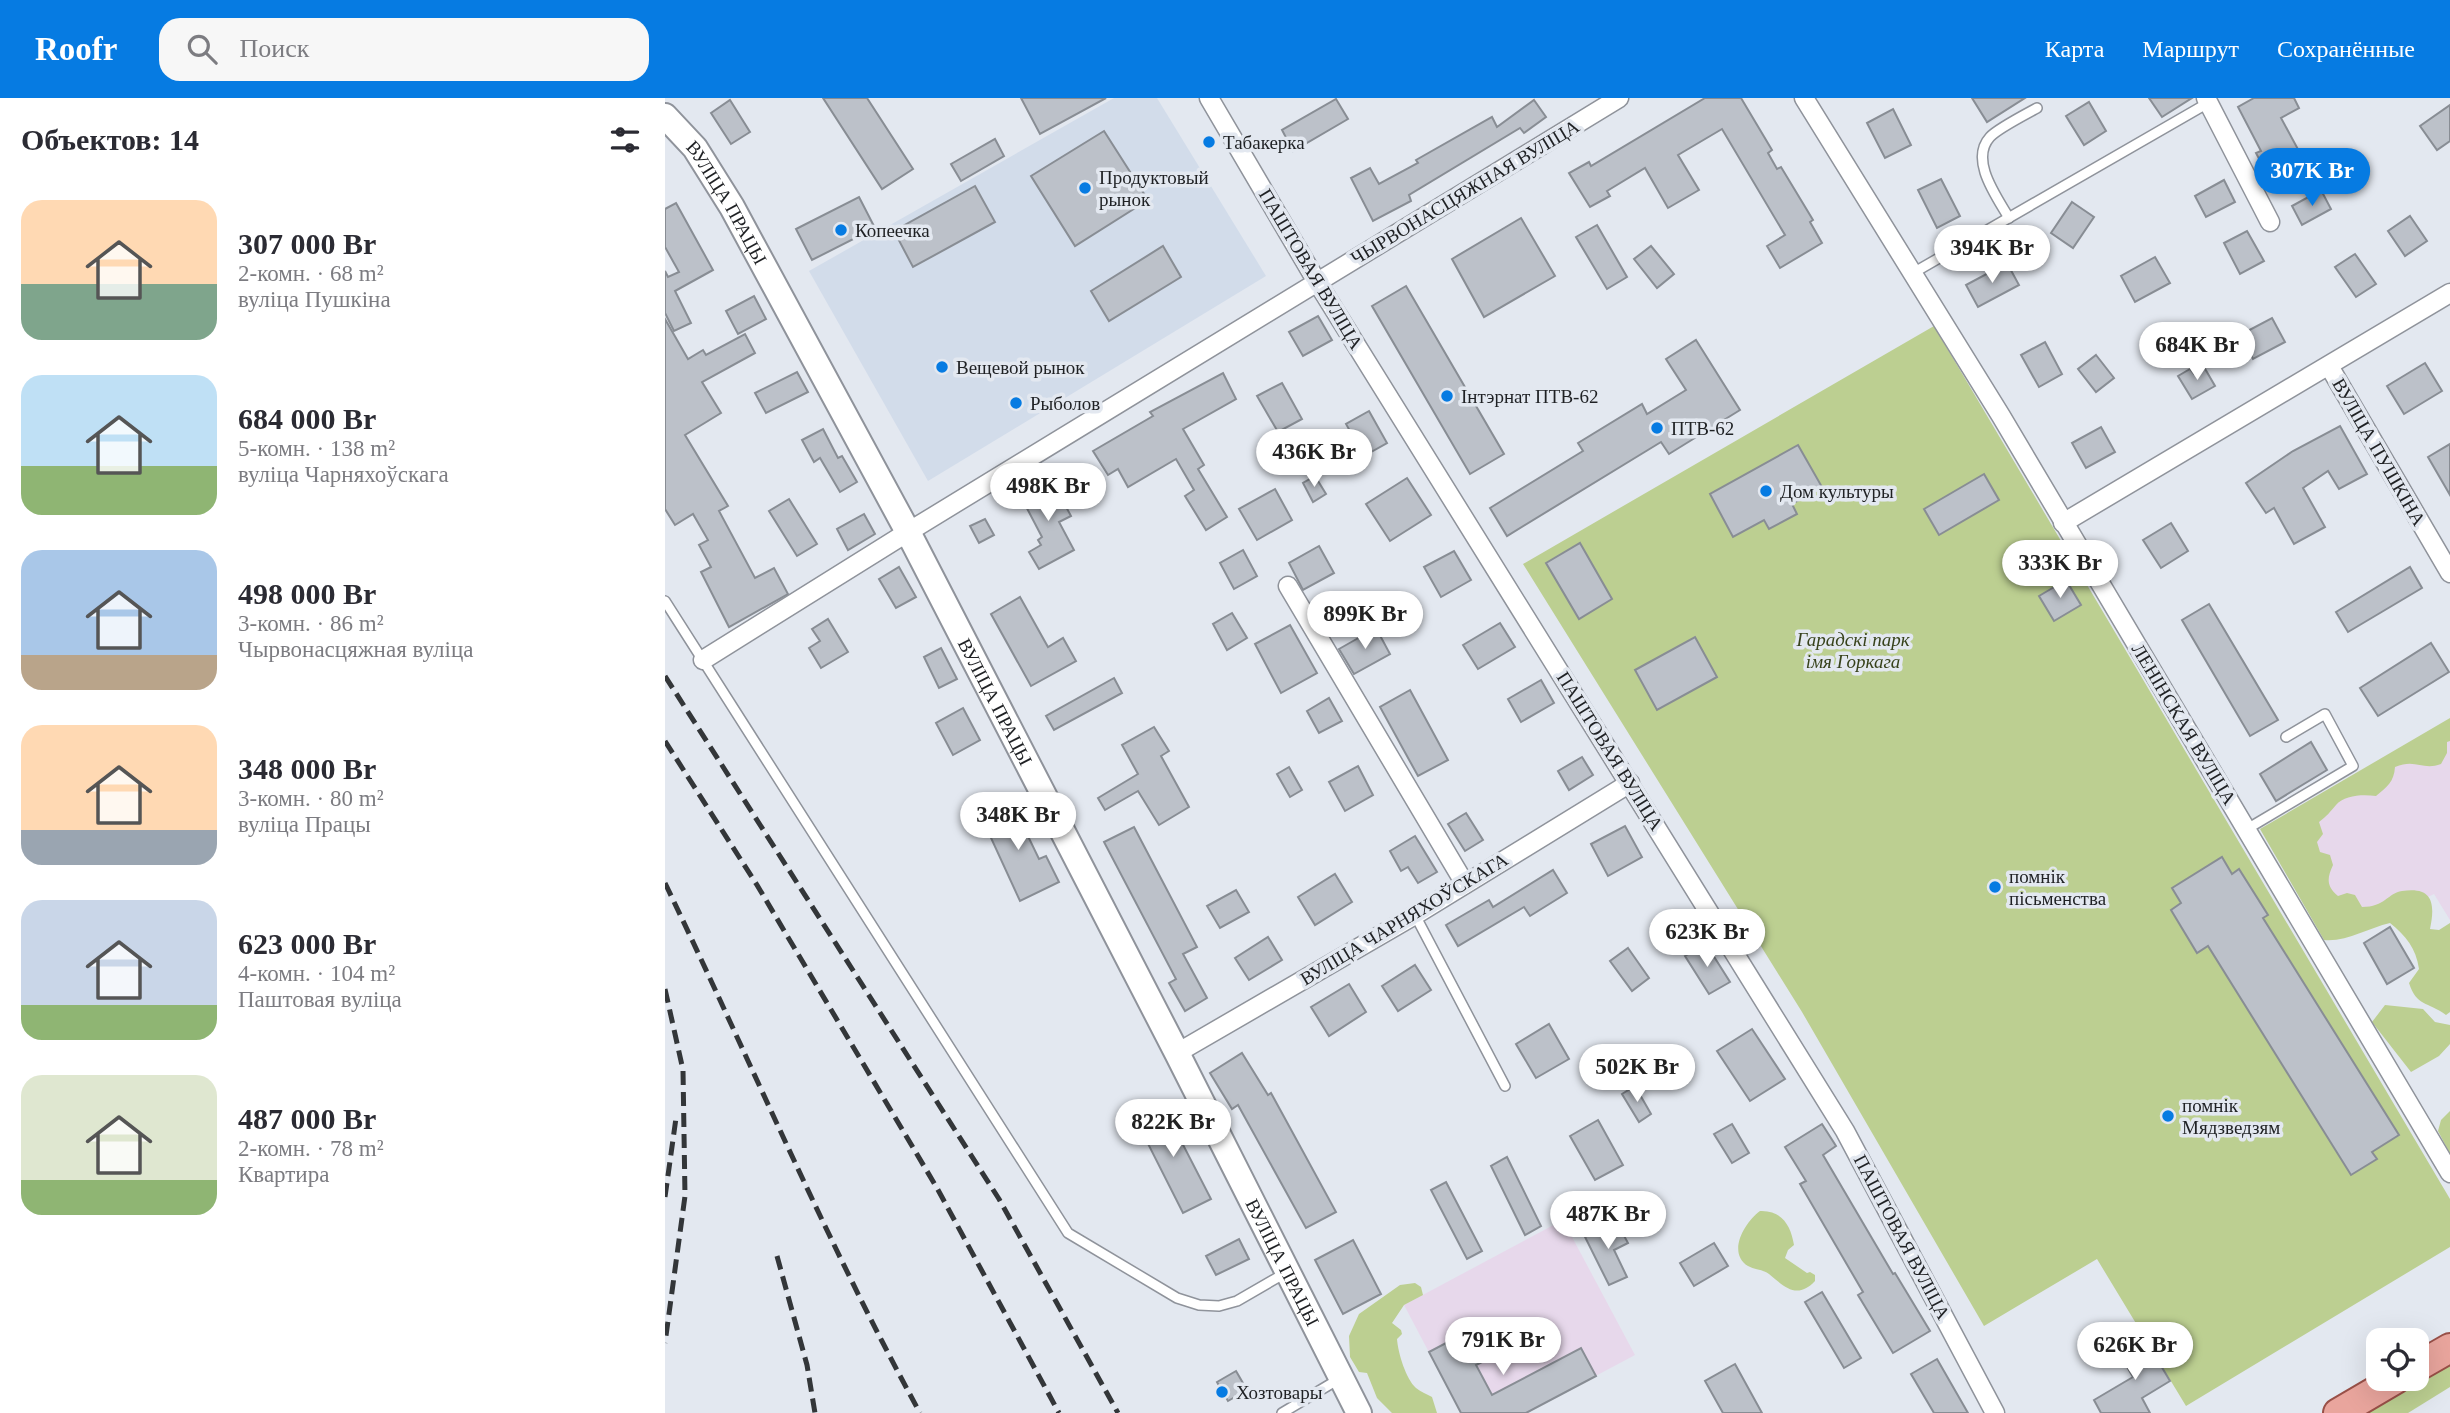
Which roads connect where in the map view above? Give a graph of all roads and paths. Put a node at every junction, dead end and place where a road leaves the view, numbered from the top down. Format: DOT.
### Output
graph roads {
  1 [pos="1209,98"];
  2 [pos="1619,98"];
  3 [pos="1804,98"];
  4 [pos="2207,101"];
  5 [pos="2037,108"];
  6 [pos="665,116"];
  7 [pos="2009,218"];
  8 [pos="2270,222"];
  9 [pos="1913,273"];
  10 [pos="1317,282"];
  11 [pos="2450,293"];
  12 [pos="2329,366"];
  13 [pos="2063,523"];
  14 [pos="908,532"];
  15 [pos="2450,573"];
  16 [pos="1288,586"];
  17 [pos="665,601"];
  18 [pos="703,660"];
  19 [pos="2286,737"];
  20 [pos="1630,783"];
  21 [pos="2247,829"];
  22 [pos="1465,884"];
  23 [pos="1415,915"];
  24 [pos="1177,1053"];
  25 [pos="1506,1086"];
  26 [pos="2450,1173"];
  27 [pos="1287,1272"];
  28 [pos="2450,1348"];
  29 [pos="2429,1360"];
  30 [pos="1341,1378"];
  31 [pos="2376,1391"];
  32 [pos="1282,1413"];
  33 [pos="1359,1413"];
  34 [pos="1995,1413"];
  35 [pos="2338,1413"];
  1 -- 10 [label="street, ПАШТОВАЯ ВУЛІЦА"];
  2 -- 10 [label="street, ЧЫРВОНАСЦЯЖНАЯ ВУЛІЦА"];
  3 -- 9 [label="street, ЛЕНІНСКАЯ ВУЛІЦА"];
  4 -- 7 [label="lane"];
  4 -- 8 [label="street"];
  5 -- 7 [label="lane"];
  6 -- 14 [label="main road, ВУЛІЦА ПРАЦЫ"];
  7 -- 9 [label="lane"];
  9 -- 13 [label="street, ЛЕНІНСКАЯ ВУЛІЦА"];
  10 -- 14 [label="street, ЧЫРВОНАСЦЯЖНАЯ ВУЛІЦА"];
  10 -- 20 [label="street, ПАШТОВАЯ ВУЛІЦА"];
  11 -- 12 [label="street"];
  12 -- 13 [label="street"];
  12 -- 15 [label="street, ВУЛІЦА ПУШКІНА"];
  13 -- 21 [label="street, ЛЕНІНСКАЯ ВУЛІЦА"];
  14 -- 18 [label="street, ЧЫРВОНАСЦЯЖНАЯ ВУЛІЦА"];
  14 -- 24 [label="main road, ВУЛІЦА ПРАЦЫ"];
  16 -- 22 [label="street"];
  17 -- 18 [label="lane"];
  18 -- 27 [label="lane"];
  19 -- 21 [label="lane"];
  20 -- 22 [label="street, ВУЛІЦА ЧАРНЯХОЎСКАГА"];
  20 -- 34 [label="street, ПАШТОВАЯ ВУЛІЦА"];
  21 -- 26 [label="street, ЛЕНІНСКАЯ ВУЛІЦА"];
  22 -- 23 [label="street, ВУЛІЦА ЧАРНЯХОЎСКАГА"];
  23 -- 24 [label="street, ВУЛІЦА ЧАРНЯХОЎСКАГА"];
  23 -- 25 [label="lane"];
  24 -- 27 [label="main road, ВУЛІЦА ПРАЦЫ"];
  27 -- 30 [label="main road, ВУЛІЦА ПРАЦЫ"];
  28 -- 29 [label="main road"];
  30 -- 32 [label="lane"];
  30 -- 33 [label="main road, ВУЛІЦА ПРАЦЫ"];
  31 -- 35 [label="main road"];
}
